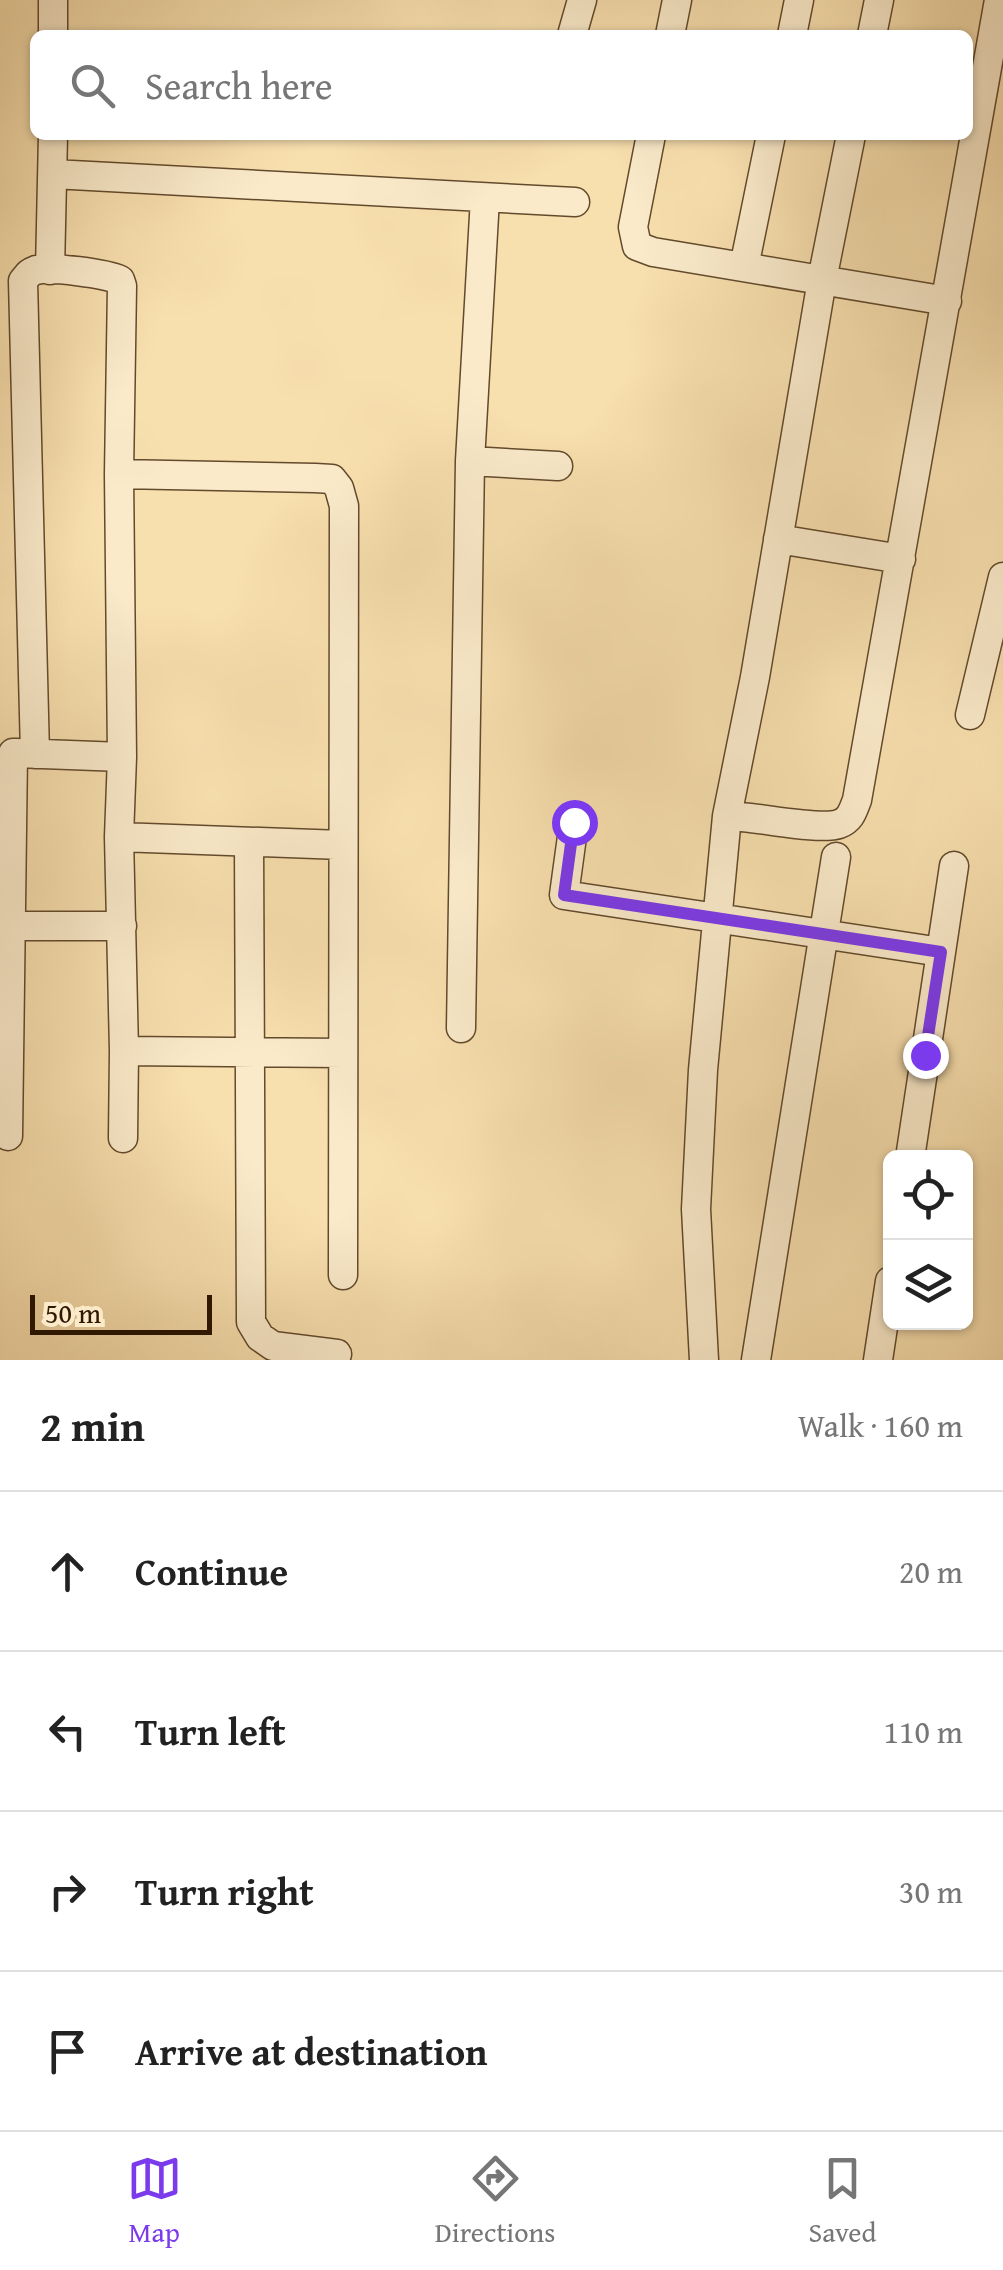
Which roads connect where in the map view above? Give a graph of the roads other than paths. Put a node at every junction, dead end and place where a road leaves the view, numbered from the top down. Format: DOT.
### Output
graph roads {
  1 [pos="53,0"];
  2 [pos="582,0"];
  3 [pos="677,0"];
  4 [pos="799,0"];
  5 [pos="879,0"];
  6 [pos="999,0"];
  7 [pos="53,30"];
  8 [pos="573,30"];
  9 [pos="671,30"];
  10 [pos="793,30"];
  11 [pos="873,30"];
  12 [pos="53,140"];
  13 [pos="650,140"];
  14 [pos="770,140"];
  15 [pos="850,140"];
  16 [pos="52,174"];
  17 [pos="484,198"];
  18 [pos="575,202"];
  19 [pos="744,267"];
  20 [pos="50,270"];
  21 [pos="822,280"];
  22 [pos="947,301"];
  23 [pos="470,461"];
  24 [pos="558,466"];
  25 [pos="119,474"];
  26 [pos="778,538"];
  27 [pos="901,559"];
  28 [pos="1003,577"];
  29 [pos="970,715"];
  30 [pos="16,753"];
  31 [pos="122,758"];
  32 [pos="727,816"];
  33 [pos="574,822"];
  34 [pos="119,837"];
  35 [pos="249,842"];
  36 [pos="342,844"];
  37 [pos="836,857"];
  38 [pos="954,866"];
  39 [pos="718,917"];
  40 [pos="5,926"];
  41 [pos="122,926"];
  42 [pos="824,933"];
  43 [pos="941,952"];
  44 [pos="461,1028"];
  45 [pos="124,1051"];
  46 [pos="343,1052"];
  47 [pos="251,1053"];
  48 [pos="8,1136"];
  49 [pos="124,1138"];
  50 [pos="911,1150"];
  51 [pos="343,1275"];
  52 [pos="883,1328"];
  53 [pos="337,1354"];
  54 [pos="704,1360"];
  55 [pos="756,1360"];
  56 [pos="878,1360"];
  1 -- 7 [label="street"];
  2 -- 8 [label="street"];
  3 -- 9 [label="street"];
  4 -- 10 [label="street"];
  5 -- 11 [label="street"];
  6 -- 22 [label="street"];
  12 -- 16 [label="street"];
  13 -- 19 [label="street"];
  14 -- 19 [label="street"];
  15 -- 21 [label="street"];
  16 -- 17 [label="street"];
  16 -- 20 [label="street"];
  17 -- 18 [label="street"];
  17 -- 23 [label="street"];
  19 -- 21 [label="street"];
  20 -- 25 [label="street"];
  20 -- 30 [label="street"];
  21 -- 22 [label="street"];
  21 -- 26 [label="street"];
  22 -- 27 [label="street"];
  23 -- 24 [label="street"];
  23 -- 44 [label="street"];
  25 -- 31 [label="street"];
  25 -- 36 [label="street"];
  26 -- 27 [label="street"];
  26 -- 32 [label="street"];
  27 -- 32 [label="street"];
  28 -- 29 [label="street"];
  30 -- 31 [label="street"];
  30 -- 40 [label="street"];
  31 -- 34 [label="street"];
  32 -- 39 [label="street"];
  33 -- 39 [label="street"];
  34 -- 35 [label="street"];
  34 -- 41 [label="street"];
  35 -- 36 [label="street"];
  35 -- 47 [label="street"];
  36 -- 46 [label="street"];
  37 -- 42 [label="street"];
  38 -- 43 [label="street"];
  39 -- 42 [label="street"];
  39 -- 54 [label="street"];
  40 -- 41 [label="street"];
  40 -- 48 [label="street"];
  41 -- 45 [label="street"];
  42 -- 43 [label="street"];
  42 -- 55 [label="street"];
  43 -- 50 [label="street"];
  45 -- 47 [label="street"];
  45 -- 49 [label="street"];
  46 -- 47 [label="street"];
  46 -- 51 [label="street"];
  47 -- 53 [label="street"];
  52 -- 56 [label="street"];
}
